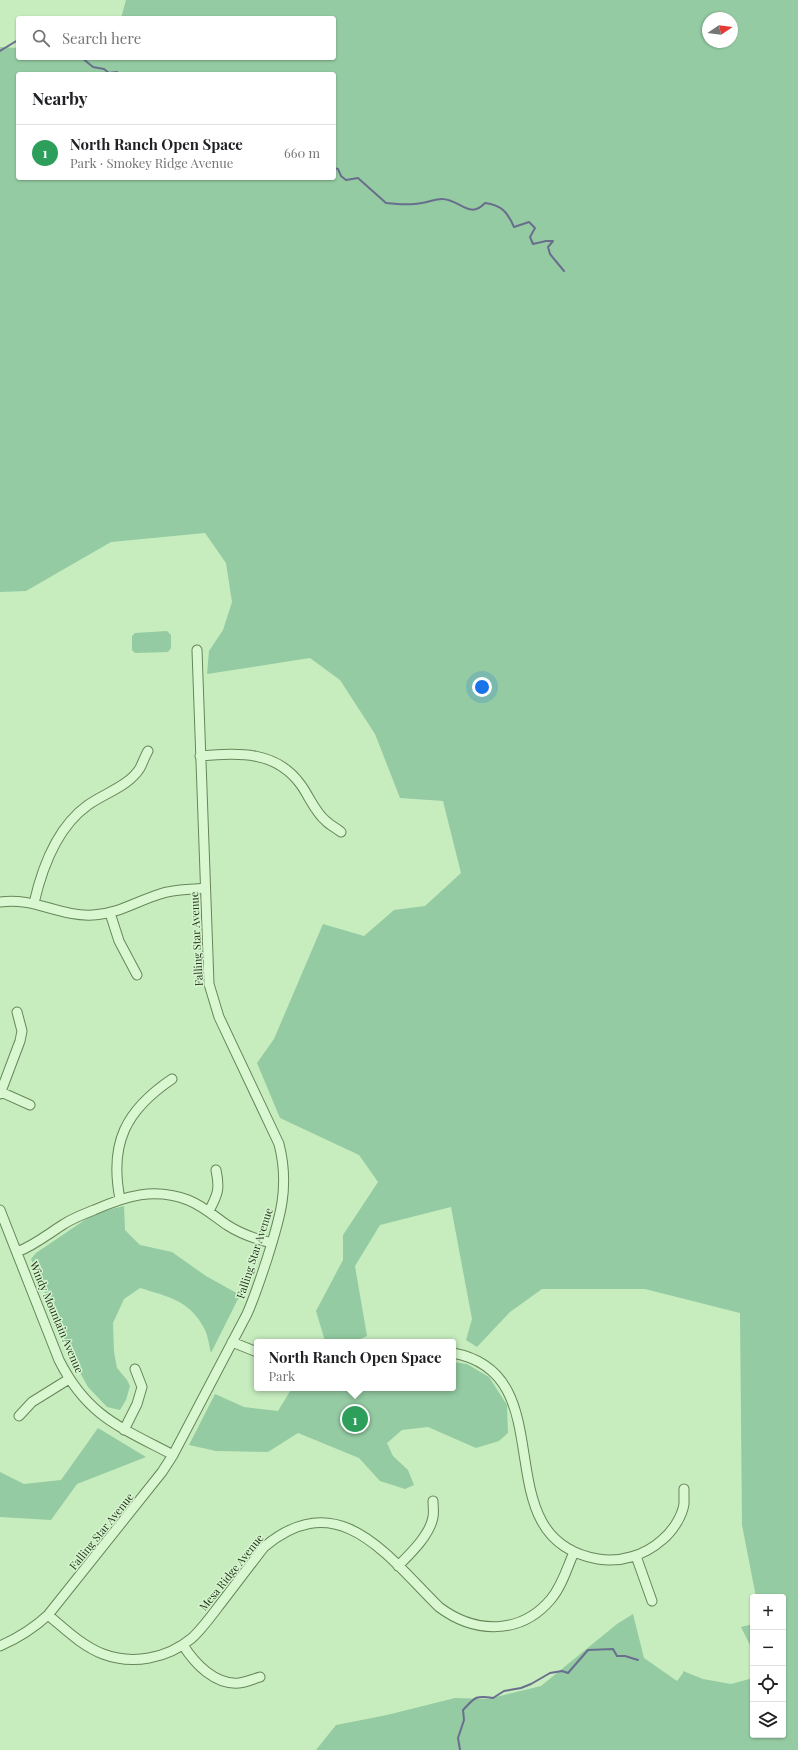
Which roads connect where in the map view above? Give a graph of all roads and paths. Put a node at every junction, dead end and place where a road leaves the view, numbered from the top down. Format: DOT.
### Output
graph roads {
  1 [pos="197,650"];
  2 [pos="148,751"];
  3 [pos="200,756"];
  4 [pos="341,832"];
  5 [pos="205,888"];
  6 [pos="0,902"];
  7 [pos="34,903"];
  8 [pos="110,913"];
  9 [pos="137,975"];
  10 [pos="18,1012"];
  11 [pos="172,1079"];
  12 [pos="0,1093"];
  13 [pos="30,1105"];
  14 [pos="216,1170"];
  15 [pos="120,1199"];
  16 [pos="0,1210"];
  17 [pos="208,1211"];
  18 [pos="272,1243"];
  19 [pos="17,1252"];
  20 [pos="232,1342"];
  21 [pos="254,1351"];
  22 [pos="456,1354"];
  23 [pos="135,1369"];
  24 [pos="69,1379"];
  25 [pos="18,1416"];
  26 [pos="124,1430"];
  27 [pos="173,1455"];
  28 [pos="684,1489"];
  29 [pos="433,1501"];
  30 [pos="574,1552"];
  31 [pos="636,1556"];
  32 [pos="398,1566"];
  33 [pos="652,1601"];
  34 [pos="48,1615"];
  35 [pos="183,1645"];
  36 [pos="0,1646"];
  37 [pos="260,1677"];
  1 -- 3 [label="street, Falling Star Avenue"];
  2 -- 7 [label="street"];
  3 -- 4 [label="street"];
  3 -- 5 [label="street, Falling Star Avenue"];
  5 -- 8 [label="street"];
  5 -- 18 [label="street, Falling Star Avenue"];
  6 -- 7 [label="street"];
  7 -- 8 [label="street"];
  8 -- 9 [label="street"];
  10 -- 12 [label="street"];
  11 -- 15 [label="street"];
  12 -- 13 [label="street"];
  14 -- 17 [label="street"];
  15 -- 17 [label="street"];
  15 -- 19 [label="street"];
  16 -- 19 [label="street, Windy Mountain Avenue"];
  17 -- 18 [label="street"];
  18 -- 20 [label="street, Falling Star Avenue"];
  19 -- 24 [label="street, Windy Mountain Avenue"];
  20 -- 21 [label="street"];
  20 -- 27 [label="street, Falling Star Avenue"];
  22 -- 30 [label="street"];
  23 -- 26 [label="street"];
  24 -- 25 [label="street"];
  24 -- 26 [label="street, Windy Mountain Avenue"];
  26 -- 27 [label="street, Windy Mountain Avenue"];
  27 -- 34 [label="street, Falling Star Avenue"];
  28 -- 31 [label="street"];
  29 -- 32 [label="street"];
  30 -- 31 [label="street"];
  30 -- 32 [label="street, Mesa Ridge Avenue"];
  31 -- 33 [label="street"];
  32 -- 35 [label="street, Mesa Ridge Avenue"];
  34 -- 35 [label="street, Mesa Ridge Avenue"];
  34 -- 36 [label="street, Falling Star Avenue"];
  35 -- 37 [label="street"];
}
